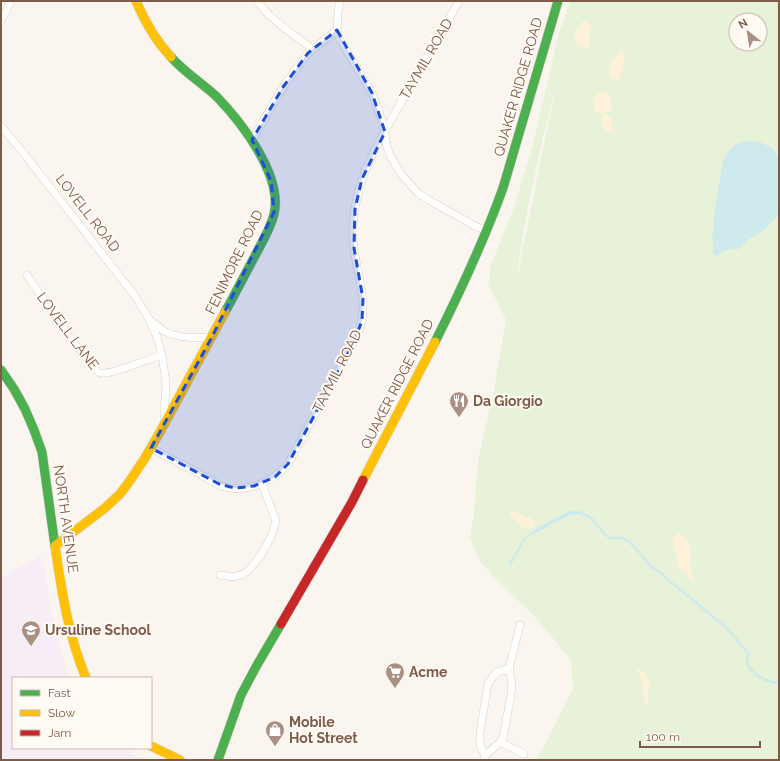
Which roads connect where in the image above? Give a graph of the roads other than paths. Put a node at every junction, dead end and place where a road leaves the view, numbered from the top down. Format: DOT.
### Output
graph roads {
  1 [pos="11,1"];
  2 [pos="136,1"];
  3 [pos="257,1"];
  4 [pos="340,1"];
  5 [pos="459,1"];
  6 [pos="558,1"];
  7 [pos="1,21"];
  8 [pos="337,30"];
  9 [pos="312,49"];
  10 [pos="1,126"];
  11 [pos="385,132"];
  12 [pos="252,140"];
  13 [pos="486,231"];
  14 [pos="27,275"];
  15 [pos="149,319"];
  16 [pos="212,337"];
  17 [pos="162,355"];
  18 [pos="1,370"];
  19 [pos="164,426"];
  20 [pos="151,448"];
  21 [pos="262,484"];
  22 [pos="55,546"];
  23 [pos="220,575"];
  24 [pos="520,625"];
  25 [pos="509,669"];
  26 [pos="86,677"];
  27 [pos="500,742"];
  28 [pos="152,746"];
  29 [pos="524,754"];
  30 [pos="486,758"];
  31 [pos="180,760"];
  32 [pos="218,760"];
  1 -- 7 [label="street"];
  2 -- 12 [label="street, FENIMORE ROAD"];
  3 -- 9 [label="street"];
  4 -- 8 [label="street"];
  5 -- 11 [label="street, TAYMIL ROAD"];
  6 -- 13 [label="street, QUAKER RIDGE ROAD"];
  8 -- 9 [label="street"];
  8 -- 11 [label="street"];
  9 -- 12 [label="street"];
  10 -- 15 [label="street, LOVELL ROAD"];
  11 -- 13 [label="street"];
  11 -- 21 [label="street, TAYMIL ROAD"];
  12 -- 16 [label="street, FENIMORE ROAD"];
  13 -- 32 [label="street, QUAKER RIDGE ROAD"];
  14 -- 17 [label="street, LOVELL LANE"];
  15 -- 16 [label="street, LOVELL ROAD"];
  15 -- 17 [label="street, LOVELL ROAD"];
  16 -- 19 [label="street, FENIMORE ROAD"];
  17 -- 19 [label="street, LOVELL ROAD"];
  18 -- 22 [label="street, NORTH AVENUE"];
  19 -- 20 [label="street, LOVELL ROAD"];
  20 -- 21 [label="street, TAYMIL ROAD"];
  20 -- 22 [label="street, LOVELL ROAD"];
  21 -- 23 [label="street"];
  22 -- 26 [label="street, NORTH AVENUE"];
  24 -- 25 [label="street"];
  25 -- 27 [label="street"];
  25 -- 30 [label="street"];
  27 -- 29 [label="street"];
  27 -- 30 [label="street"];
  28 -- 31 [label="street"];
}
